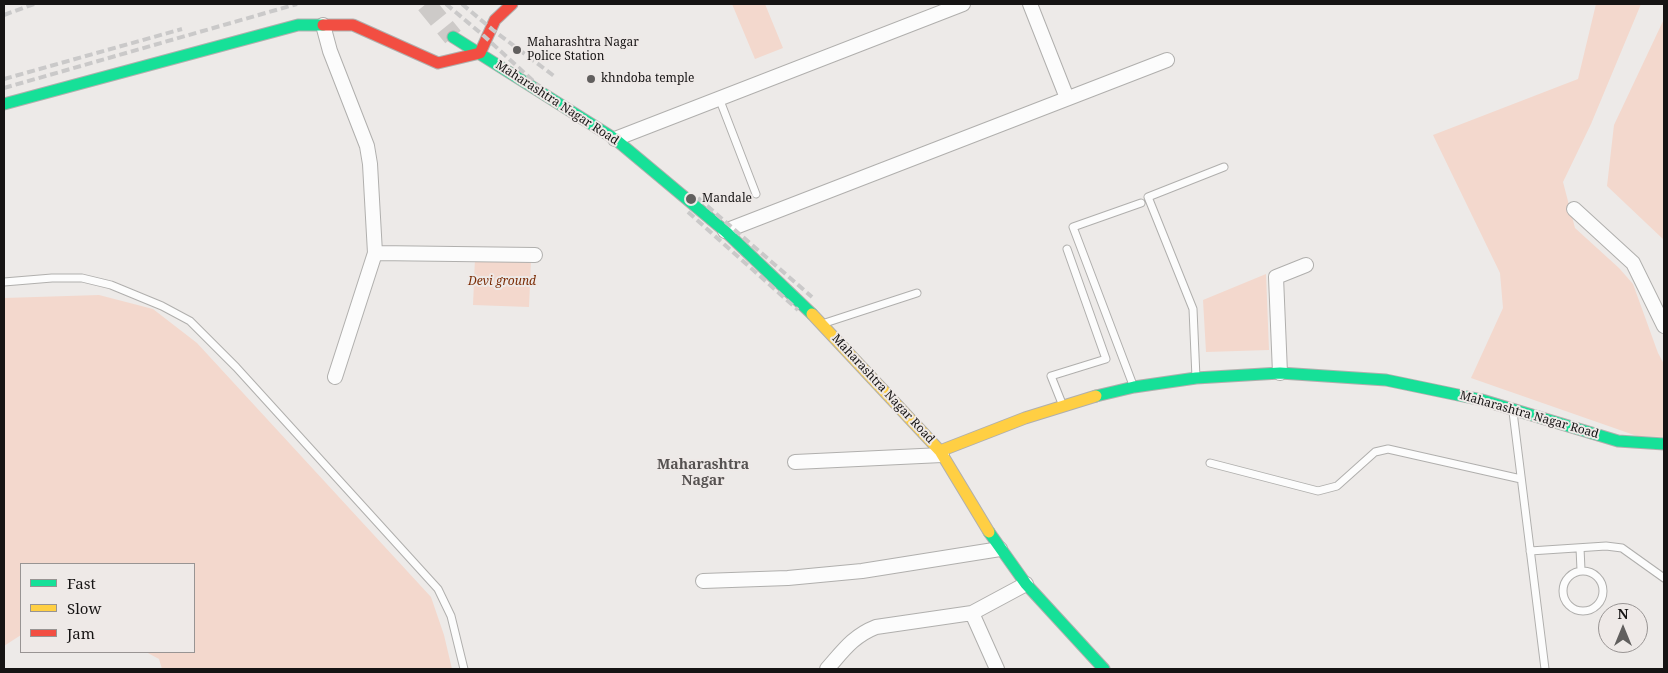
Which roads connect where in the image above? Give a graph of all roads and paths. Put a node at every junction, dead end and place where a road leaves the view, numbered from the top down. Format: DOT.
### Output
graph roads {
  1 [pos="512,4"];
  2 [pos="963,4"];
  3 [pos="1030,4"];
  4 [pos="323,25"];
  5 [pos="453,37"];
  6 [pos="480,53"];
  7 [pos="1167,60"];
  8 [pos="719,98"];
  9 [pos="1067,98"];
  10 [pos="4,104"];
  11 [pos="615,139"];
  12 [pos="1224,167"];
  13 [pos="756,194"];
  14 [pos="1141,203"];
  15 [pos="1574,209"];
  16 [pos="725,231"];
  17 [pos="1067,249"];
  18 [pos="375,253"];
  19 [pos="534,255"];
  20 [pos="1306,265"];
  21 [pos="4,282"];
  22 [pos="917,292"];
  23 [pos="823,324"];
  24 [pos="1664,326"];
  25 [pos="1280,373"];
  26 [pos="335,376"];
  27 [pos="1196,378"];
  28 [pos="1134,388"];
  29 [pos="1064,406"];
  30 [pos="1512,409"];
  31 [pos="1664,444"];
  32 [pos="941,453"];
  33 [pos="795,462"];
  34 [pos="1210,463"];
  35 [pos="1521,479"];
  36 [pos="1580,548"];
  37 [pos="1000,549"];
  38 [pos="1530,551"];
  39 [pos="1581,570"];
  40 [pos="1664,578"];
  41 [pos="703,581"];
  42 [pos="1026,584"];
  43 [pos="972,614"];
  44 [pos="464,669"];
  45 [pos="827,669"];
  46 [pos="997,669"];
  47 [pos="1104,669"];
  48 [pos="1545,669"];
  1 -- 6 [label="street"];
  2 -- 8 [label="street"];
  3 -- 9 [label="street"];
  4 -- 6 [label="street"];
  4 -- 10 [label="street"];
  4 -- 18 [label="street"];
  5 -- 6 [label="street, Maharashtra Nagar Road"];
  6 -- 11 [label="street, Maharashtra Nagar Road"];
  7 -- 9 [label="street"];
  8 -- 11 [label="street"];
  8 -- 13 [label="lane"];
  9 -- 16 [label="street"];
  11 -- 16 [label="street, Maharashtra Nagar Road"];
  12 -- 27 [label="lane"];
  14 -- 28 [label="lane"];
  15 -- 24 [label="street"];
  16 -- 23 [label="street, Maharashtra Nagar Road"];
  17 -- 29 [label="lane"];
  18 -- 19 [label="street"];
  18 -- 26 [label="street"];
  20 -- 25 [label="street"];
  21 -- 44 [label="lane"];
  22 -- 23 [label="lane"];
  23 -- 32 [label="street, Maharashtra Nagar Road"];
  25 -- 27 [label="street, Maharashtra Nagar Road"];
  25 -- 30 [label="street, Maharashtra Nagar Road"];
  27 -- 28 [label="street, Maharashtra Nagar Road"];
  28 -- 29 [label="street, Maharashtra Nagar Road"];
  29 -- 32 [label="street, Maharashtra Nagar Road"];
  30 -- 31 [label="street, Maharashtra Nagar Road"];
  30 -- 35 [label="lane"];
  32 -- 33 [label="street"];
  32 -- 37 [label="street"];
  34 -- 35 [label="lane"];
  35 -- 38 [label="lane"];
  36 -- 38 [label="lane"];
  36 -- 39 [label="lane"];
  36 -- 40 [label="lane"];
  37 -- 41 [label="street"];
  37 -- 42 [label="street"];
  38 -- 48 [label="lane"];
  39 -- 39 [label="lane"];
  42 -- 43 [label="street"];
  42 -- 47 [label="street"];
  43 -- 45 [label="street"];
  43 -- 46 [label="street"];
}
